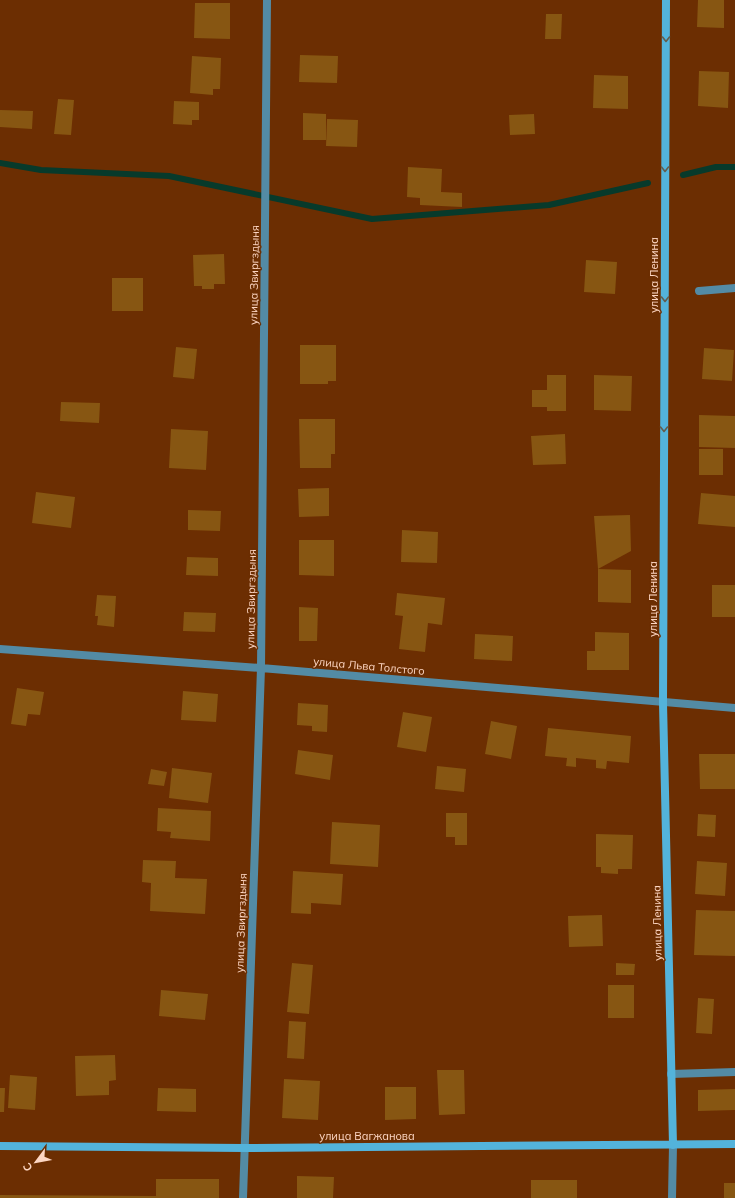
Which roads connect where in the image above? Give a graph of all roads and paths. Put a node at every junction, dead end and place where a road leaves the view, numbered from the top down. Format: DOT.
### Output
graph roads {
  1 [pos="267,0"];
  2 [pos="666,0"];
  3 [pos="735,288"];
  4 [pos="699,291"];
  5 [pos="0,649"];
  6 [pos="261,668"];
  7 [pos="663,703"];
  8 [pos="735,708"];
  9 [pos="735,1072"];
  10 [pos="671,1074"];
  11 [pos="735,1144"];
  12 [pos="673,1145"];
  13 [pos="0,1146"];
  14 [pos="244,1148"];
  15 [pos="243,1198"];
  16 [pos="672,1198"];
  1 -- 6 [label="street, улица Звиргздыня"];
  2 -- 7 [label="main road, улица Ленина, one-way"];
  3 -- 4 [label="street"];
  5 -- 6 [label="street, улица Льва Толстого"];
  6 -- 7 [label="street, улица Льва Толстого"];
  6 -- 14 [label="street, улица Звиргздыня"];
  7 -- 8 [label="street, улица Льва Толстого"];
  7 -- 10 [label="main road, улица Ленина"];
  9 -- 10 [label="street"];
  10 -- 12 [label="main road, улица Ленина"];
  11 -- 12 [label="main road, улица Вагжанова"];
  12 -- 14 [label="main road, улица Вагжанова"];
  12 -- 16 [label="street, улица Ленина"];
  13 -- 14 [label="main road, улица Вагжанова"];
  14 -- 15 [label="street, улица Звиргздыня"];
}
